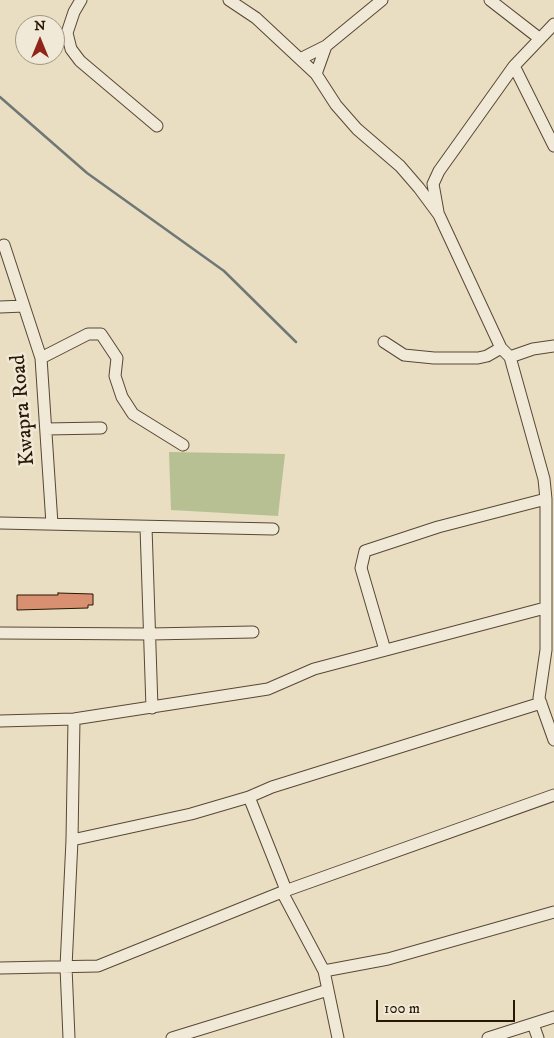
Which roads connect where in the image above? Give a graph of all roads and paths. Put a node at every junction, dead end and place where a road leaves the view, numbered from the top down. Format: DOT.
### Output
graph roads {
  1 [pos="81,0"];
  2 [pos="229,0"];
  3 [pos="382,0"];
  4 [pos="490,0"];
  5 [pos="554,24"];
  6 [pos="539,38"];
  7 [pos="326,46"];
  8 [pos="300,59"];
  9 [pos="514,66"];
  10 [pos="316,74"];
  11 [pos="504,83"];
  12 [pos="526,90"];
  13 [pos="157,126"];
  14 [pos="554,146"];
  15 [pos="439,215"];
  16 [pos="4,245"];
  17 [pos="0,306"];
  18 [pos="24,306"];
  19 [pos="384,342"];
  20 [pos="554,346"];
  21 [pos="501,348"];
  22 [pos="510,357"];
  23 [pos="42,358"];
  24 [pos="101,428"];
  25 [pos="46,429"];
  26 [pos="183,445"];
  27 [pos="546,499"];
  28 [pos="0,523"];
  29 [pos="52,524"];
  30 [pos="146,527"];
  31 [pos="273,529"];
  32 [pos="545,608"];
  33 [pos="254,632"];
  34 [pos="0,633"];
  35 [pos="150,634"];
  36 [pos="385,650"];
  37 [pos="550,650"];
  38 [pos="541,703"];
  39 [pos="152,708"];
  40 [pos="74,719"];
  41 [pos="0,721"];
  42 [pos="554,740"];
  43 [pos="554,796"];
  44 [pos="249,797"];
  45 [pos="72,840"];
  46 [pos="284,891"];
  47 [pos="554,912"];
  48 [pos="66,967"];
  49 [pos="0,968"];
  50 [pos="324,971"];
  51 [pos="328,990"];
  52 [pos="554,1017"];
  53 [pos="533,1024"];
  54 [pos="69,1038"];
  55 [pos="172,1038"];
  56 [pos="338,1038"];
  57 [pos="488,1038"];
  58 [pos="538,1038"];
  1 -- 13 [label="street"];
  2 -- 8 [label="street"];
  3 -- 7 [label="street"];
  4 -- 6 [label="street"];
  5 -- 6 [label="street"];
  6 -- 9 [label="street"];
  7 -- 8 [label="street"];
  7 -- 10 [label="street"];
  8 -- 10 [label="street"];
  9 -- 11 [label="street"];
  9 -- 12 [label="street"];
  10 -- 15 [label="street"];
  11 -- 12 [label="street"];
  11 -- 15 [label="street"];
  12 -- 14 [label="street"];
  15 -- 21 [label="street"];
  16 -- 18 [label="street, Kwapra Road"];
  17 -- 18 [label="street"];
  18 -- 23 [label="street, Kwapra Road"];
  19 -- 21 [label="street"];
  20 -- 22 [label="street"];
  21 -- 22 [label="street"];
  22 -- 27 [label="street"];
  23 -- 25 [label="street, Kwapra Road"];
  23 -- 26 [label="street"];
  24 -- 25 [label="street"];
  25 -- 29 [label="street, Kwapra Road"];
  27 -- 32 [label="street"];
  27 -- 36 [label="street"];
  28 -- 29 [label="street"];
  29 -- 30 [label="street"];
  30 -- 31 [label="street"];
  30 -- 35 [label="street"];
  32 -- 36 [label="street"];
  32 -- 37 [label="street"];
  33 -- 35 [label="street"];
  34 -- 35 [label="street"];
  35 -- 39 [label="street"];
  36 -- 39 [label="street"];
  37 -- 38 [label="street"];
  38 -- 42 [label="street"];
  38 -- 44 [label="street"];
  39 -- 40 [label="street"];
  40 -- 41 [label="street"];
  40 -- 45 [label="street"];
  43 -- 46 [label="street"];
  44 -- 45 [label="street"];
  44 -- 46 [label="street"];
  45 -- 48 [label="street"];
  46 -- 48 [label="street"];
  46 -- 50 [label="street"];
  47 -- 50 [label="street"];
  48 -- 49 [label="street"];
  48 -- 54 [label="street"];
  50 -- 51 [label="street"];
  51 -- 55 [label="street"];
  51 -- 56 [label="street"];
  52 -- 53 [label="street"];
  53 -- 57 [label="street"];
  53 -- 58 [label="street"];
}
